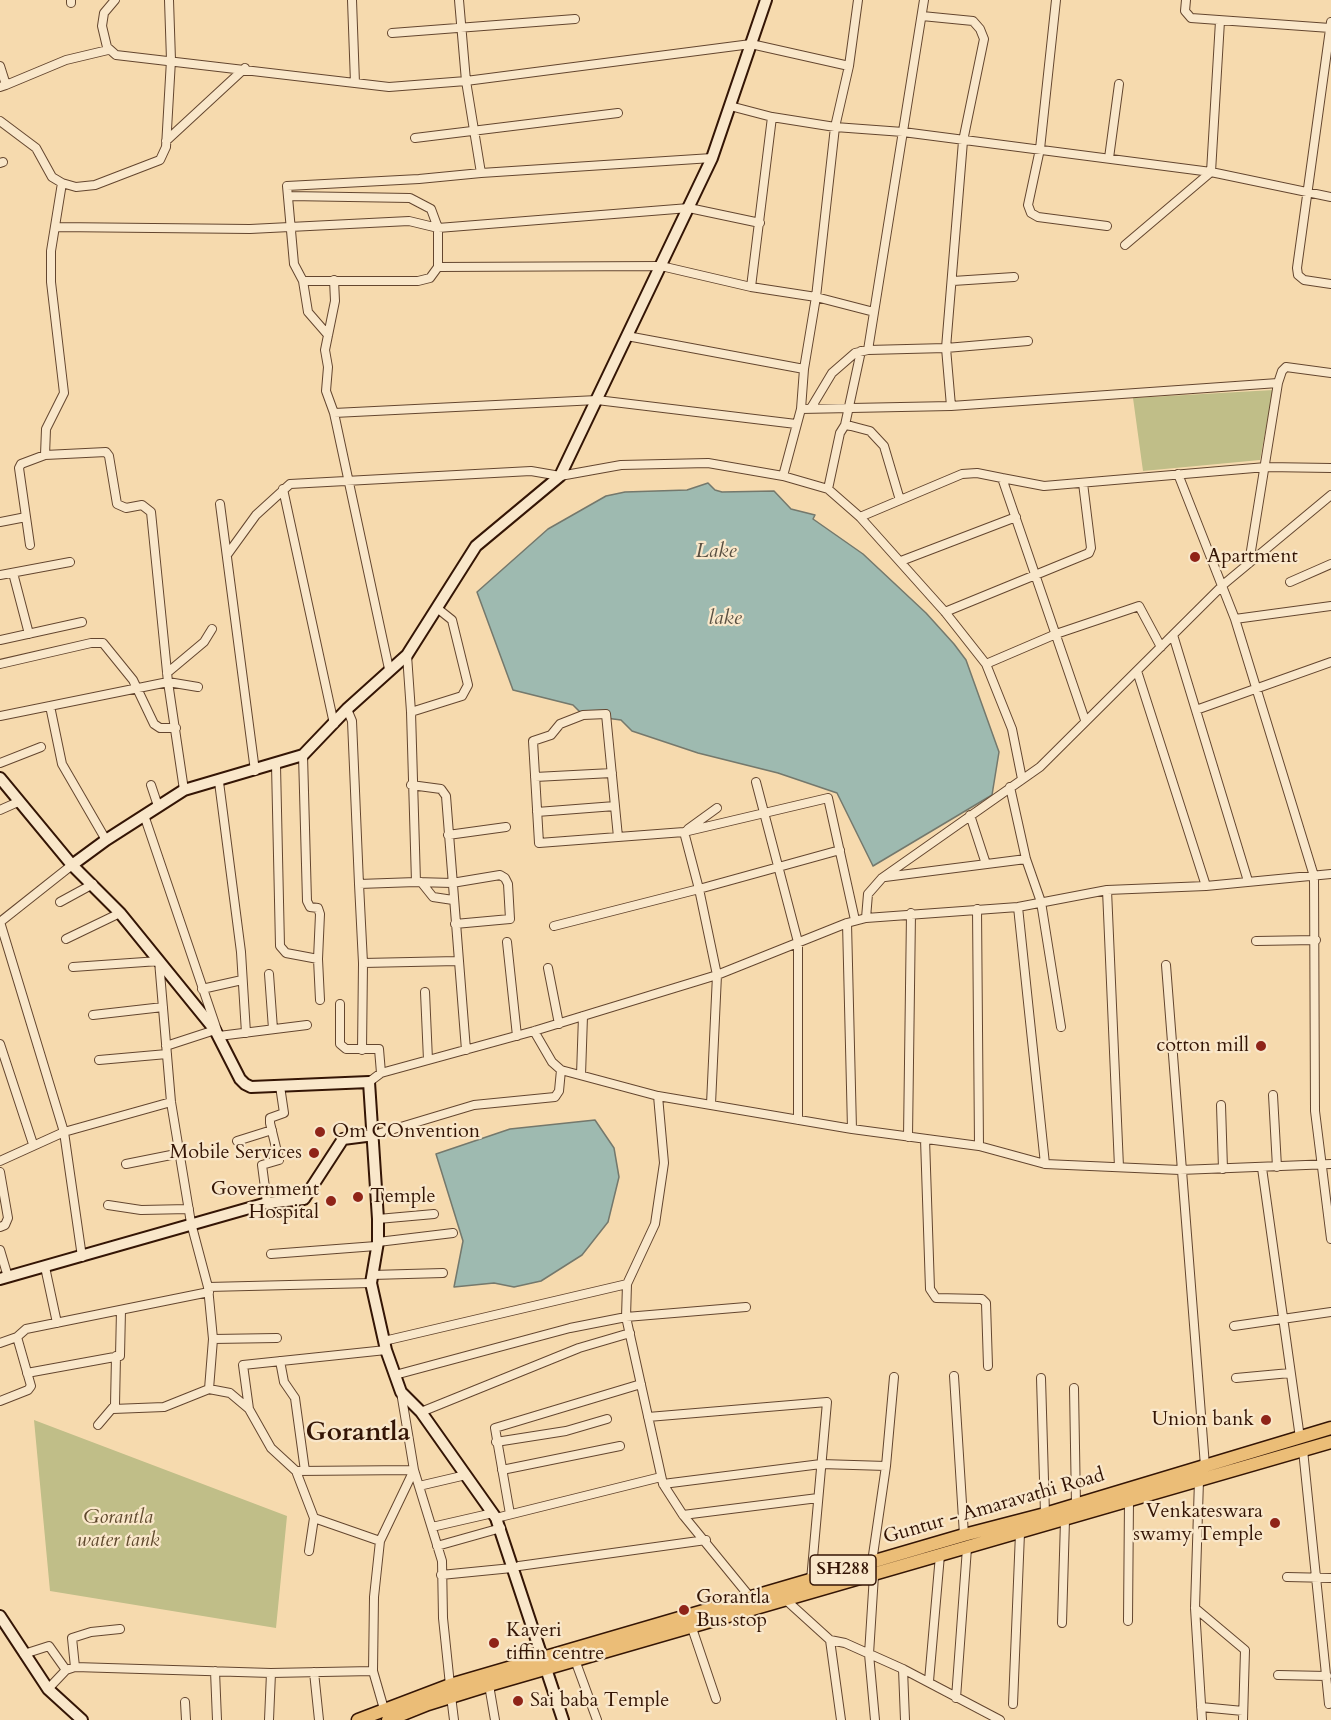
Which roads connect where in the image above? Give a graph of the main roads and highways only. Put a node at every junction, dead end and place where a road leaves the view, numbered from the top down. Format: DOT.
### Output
graph roads {
  1 [pos="1331,1428"];
  2 [pos="1331,1442"];
  3 [pos="1301,1444"];
  4 [pos="549,1662"];
  5 [pos="450,1690"];
  6 [pos="386,1714"];
  7 [pos="358,1720"];
  1 -- 3 [label="main road, Guntur - Amaravathi Road / SH288"];
  2 -- 3 [label="main road, Guntur - Amaravathi Road / SH288"];
  3 -- 4 [label="main road, Guntur - Amaravathi Road / SH288"];
  3 -- 4 [label="main road, Guntur - Amaravathi Road / SH288"];
  4 -- 5 [label="main road, Guntur - Amaravathi Road / SH288"];
  4 -- 5 [label="main road, Guntur - Amaravathi Road / SH288"];
  5 -- 6 [label="main road, Guntur - Amaravathi Road / SH288"];
  6 -- 7 [label="main road, Guntur - Amaravathi Road / SH288"];
}
